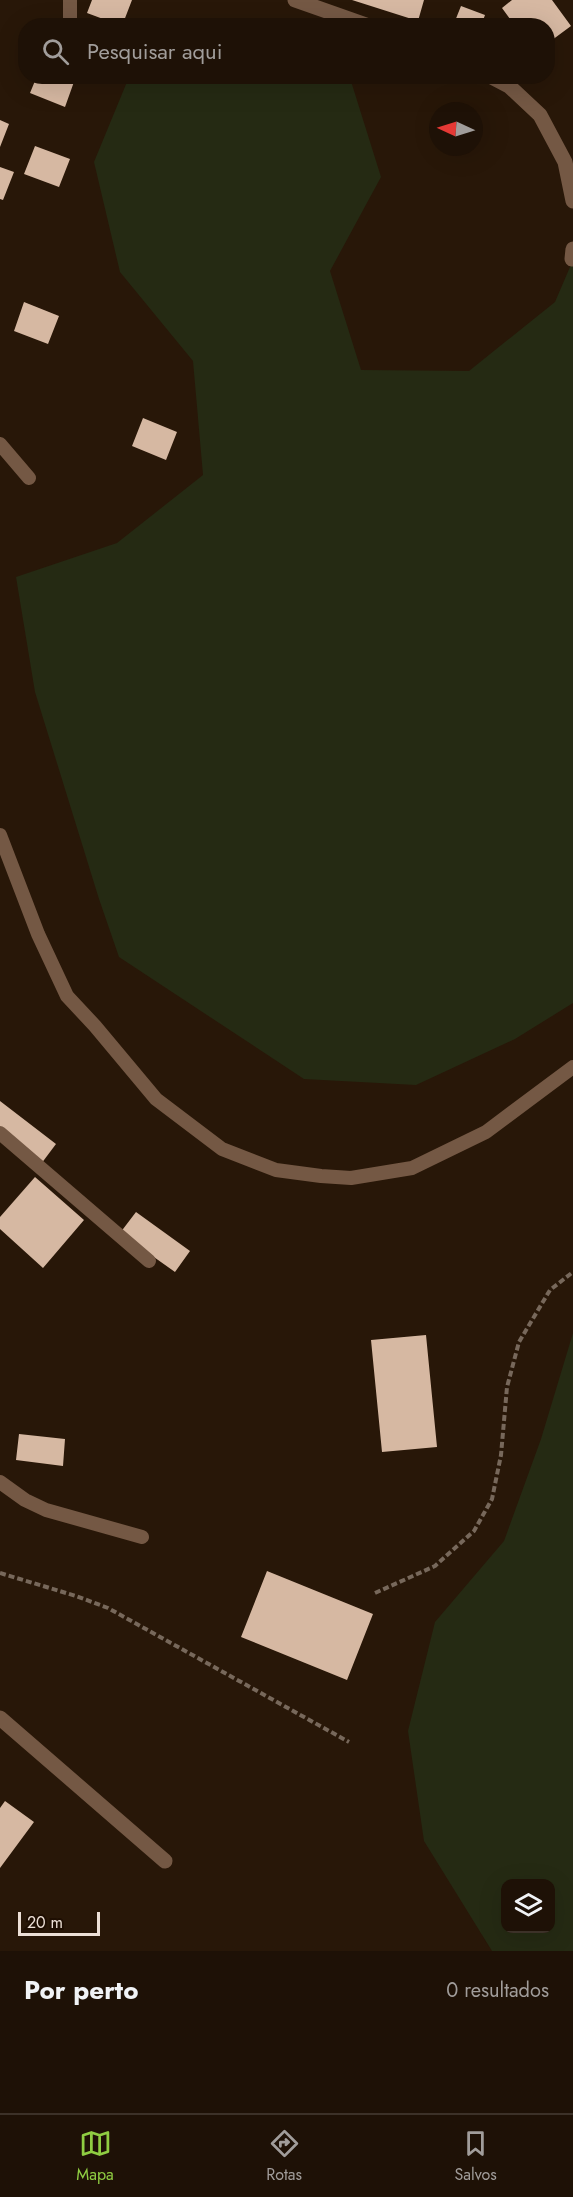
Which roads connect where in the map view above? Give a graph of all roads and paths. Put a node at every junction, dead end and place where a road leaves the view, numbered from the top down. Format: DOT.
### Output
graph roads {
  1 [pos="70,0"];
  2 [pos="295,0"];
  3 [pos="70,18"];
  4 [pos="346,18"];
  5 [pos="505,84"];
  6 [pos="573,201"];
  7 [pos="573,249"];
  8 [pos="572,259"];
  9 [pos="0,444"];
  10 [pos="29,478"];
  11 [pos="0,835"];
  12 [pos="573,1067"];
  13 [pos="0,1133"];
  14 [pos="149,1261"];
  15 [pos="573,1272"];
  16 [pos="0,1482"];
  17 [pos="142,1537"];
  18 [pos="0,1573"];
  19 [pos="375,1593"];
  20 [pos="0,1718"];
  21 [pos="349,1743"];
  22 [pos="165,1861"];
  1 -- 3 [label="lane"];
  2 -- 4 [label="street"];
  5 -- 6 [label="street"];
  7 -- 8 [label="street"];
  9 -- 10 [label="lane"];
  11 -- 12 [label="lane"];
  13 -- 14 [label="lane"];
  15 -- 19 [label="path"];
  16 -- 17 [label="lane"];
  18 -- 21 [label="path"];
  20 -- 22 [label="street"];
}
